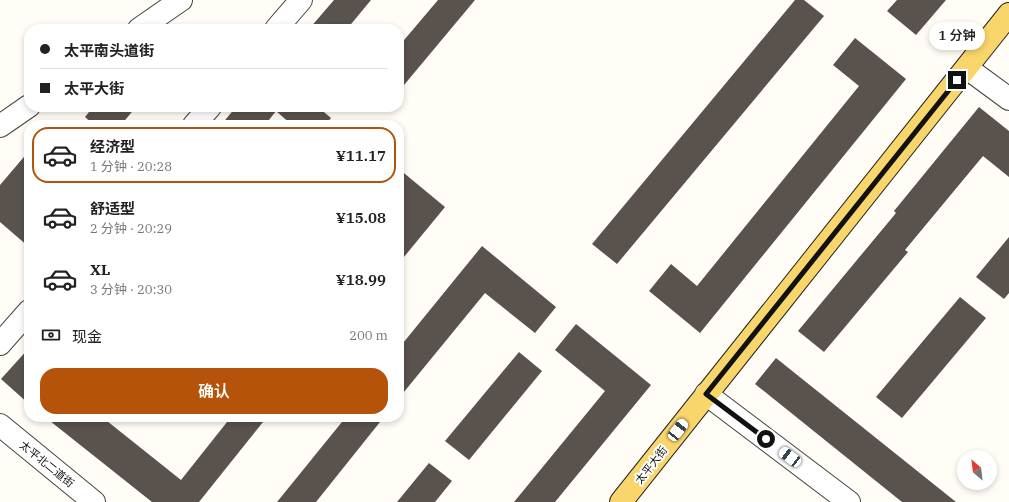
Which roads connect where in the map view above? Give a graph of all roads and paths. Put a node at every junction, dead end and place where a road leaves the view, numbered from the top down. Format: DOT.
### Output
graph roads {
  1 [pos="181,0"];
  2 [pos="301,0"];
  3 [pos="1009,14"];
  4 [pos="146,24"];
  5 [pos="280,24"];
  6 [pos="967,68"];
  7 [pos="1009,99"];
  8 [pos="24,109"];
  9 [pos="206,112"];
  10 [pos="198,120"];
  11 [pos="0,126"];
  12 [pos="24,317"];
  13 [pos="0,344"];
  14 [pos="706,394"];
  15 [pos="0,425"];
  16 [pos="94,502"];
  17 [pos="621,502"];
  18 [pos="849,502"];
  1 -- 4 [label="street"];
  2 -- 5 [label="street"];
  3 -- 6 [label="main road, 太平大街"];
  6 -- 7 [label="street"];
  6 -- 14 [label="main road, 太平大街"];
  8 -- 11 [label="street"];
  9 -- 10 [label="street"];
  12 -- 13 [label="street"];
  14 -- 17 [label="main road, 太平大街"];
  14 -- 18 [label="street"];
  15 -- 16 [label="street, 太平北二道街"];
}
